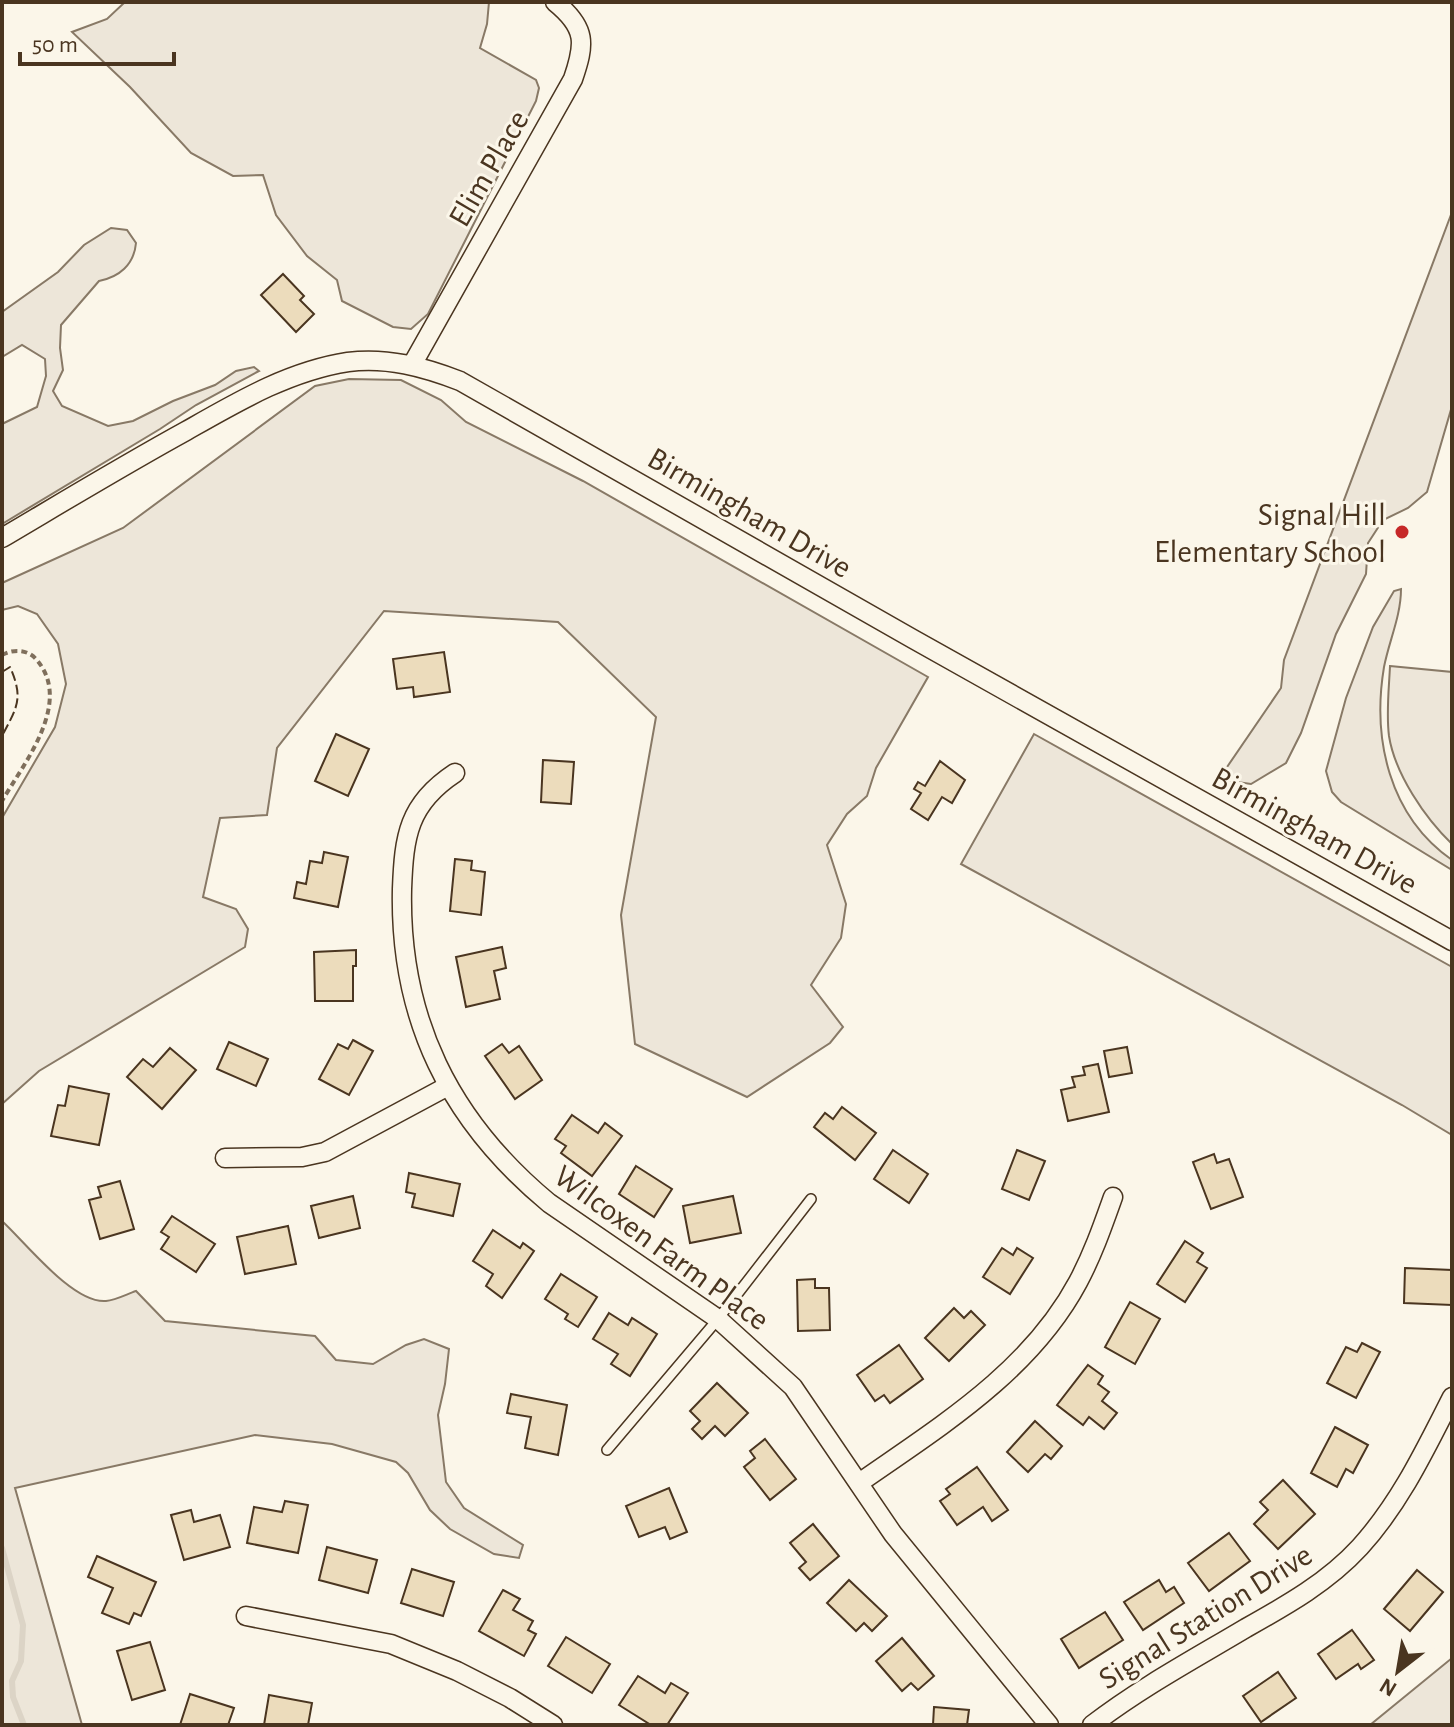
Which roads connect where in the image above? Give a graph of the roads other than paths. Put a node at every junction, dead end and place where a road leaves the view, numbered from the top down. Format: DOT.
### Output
graph roads {
  1 [pos="555,2"];
  2 [pos="412,365"];
  3 [pos="2,538"];
  4 [pos="455,773"];
  5 [pos="1452,941"];
  6 [pos="448,1086"];
  7 [pos="225,1158"];
  8 [pos="1113,1197"];
  9 [pos="811,1199"];
  10 [pos="718,1319"];
  11 [pos="1452,1397"];
  12 [pos="607,1450"];
  13 [pos="859,1483"];
  14 [pos="246,1616"];
  15 [pos="553,1725"];
  16 [pos="1049,1725"];
  17 [pos="1092,1725"];
  1 -- 2 [label="street, Elim Place"];
  2 -- 3 [label="street, Birmingham Drive"];
  2 -- 5 [label="street, Birmingham Drive"];
  4 -- 6 [label="street, Wilcoxen Farm Place"];
  6 -- 7 [label="street"];
  6 -- 10 [label="street, Wilcoxen Farm Place"];
  8 -- 13 [label="street"];
  9 -- 10 [label="lane"];
  10 -- 12 [label="lane"];
  10 -- 13 [label="street, Wilcoxen Farm Place"];
  11 -- 17 [label="street, Signal Station Drive"];
  13 -- 16 [label="street, Wilcoxen Farm Place"];
  14 -- 15 [label="street"];
}
